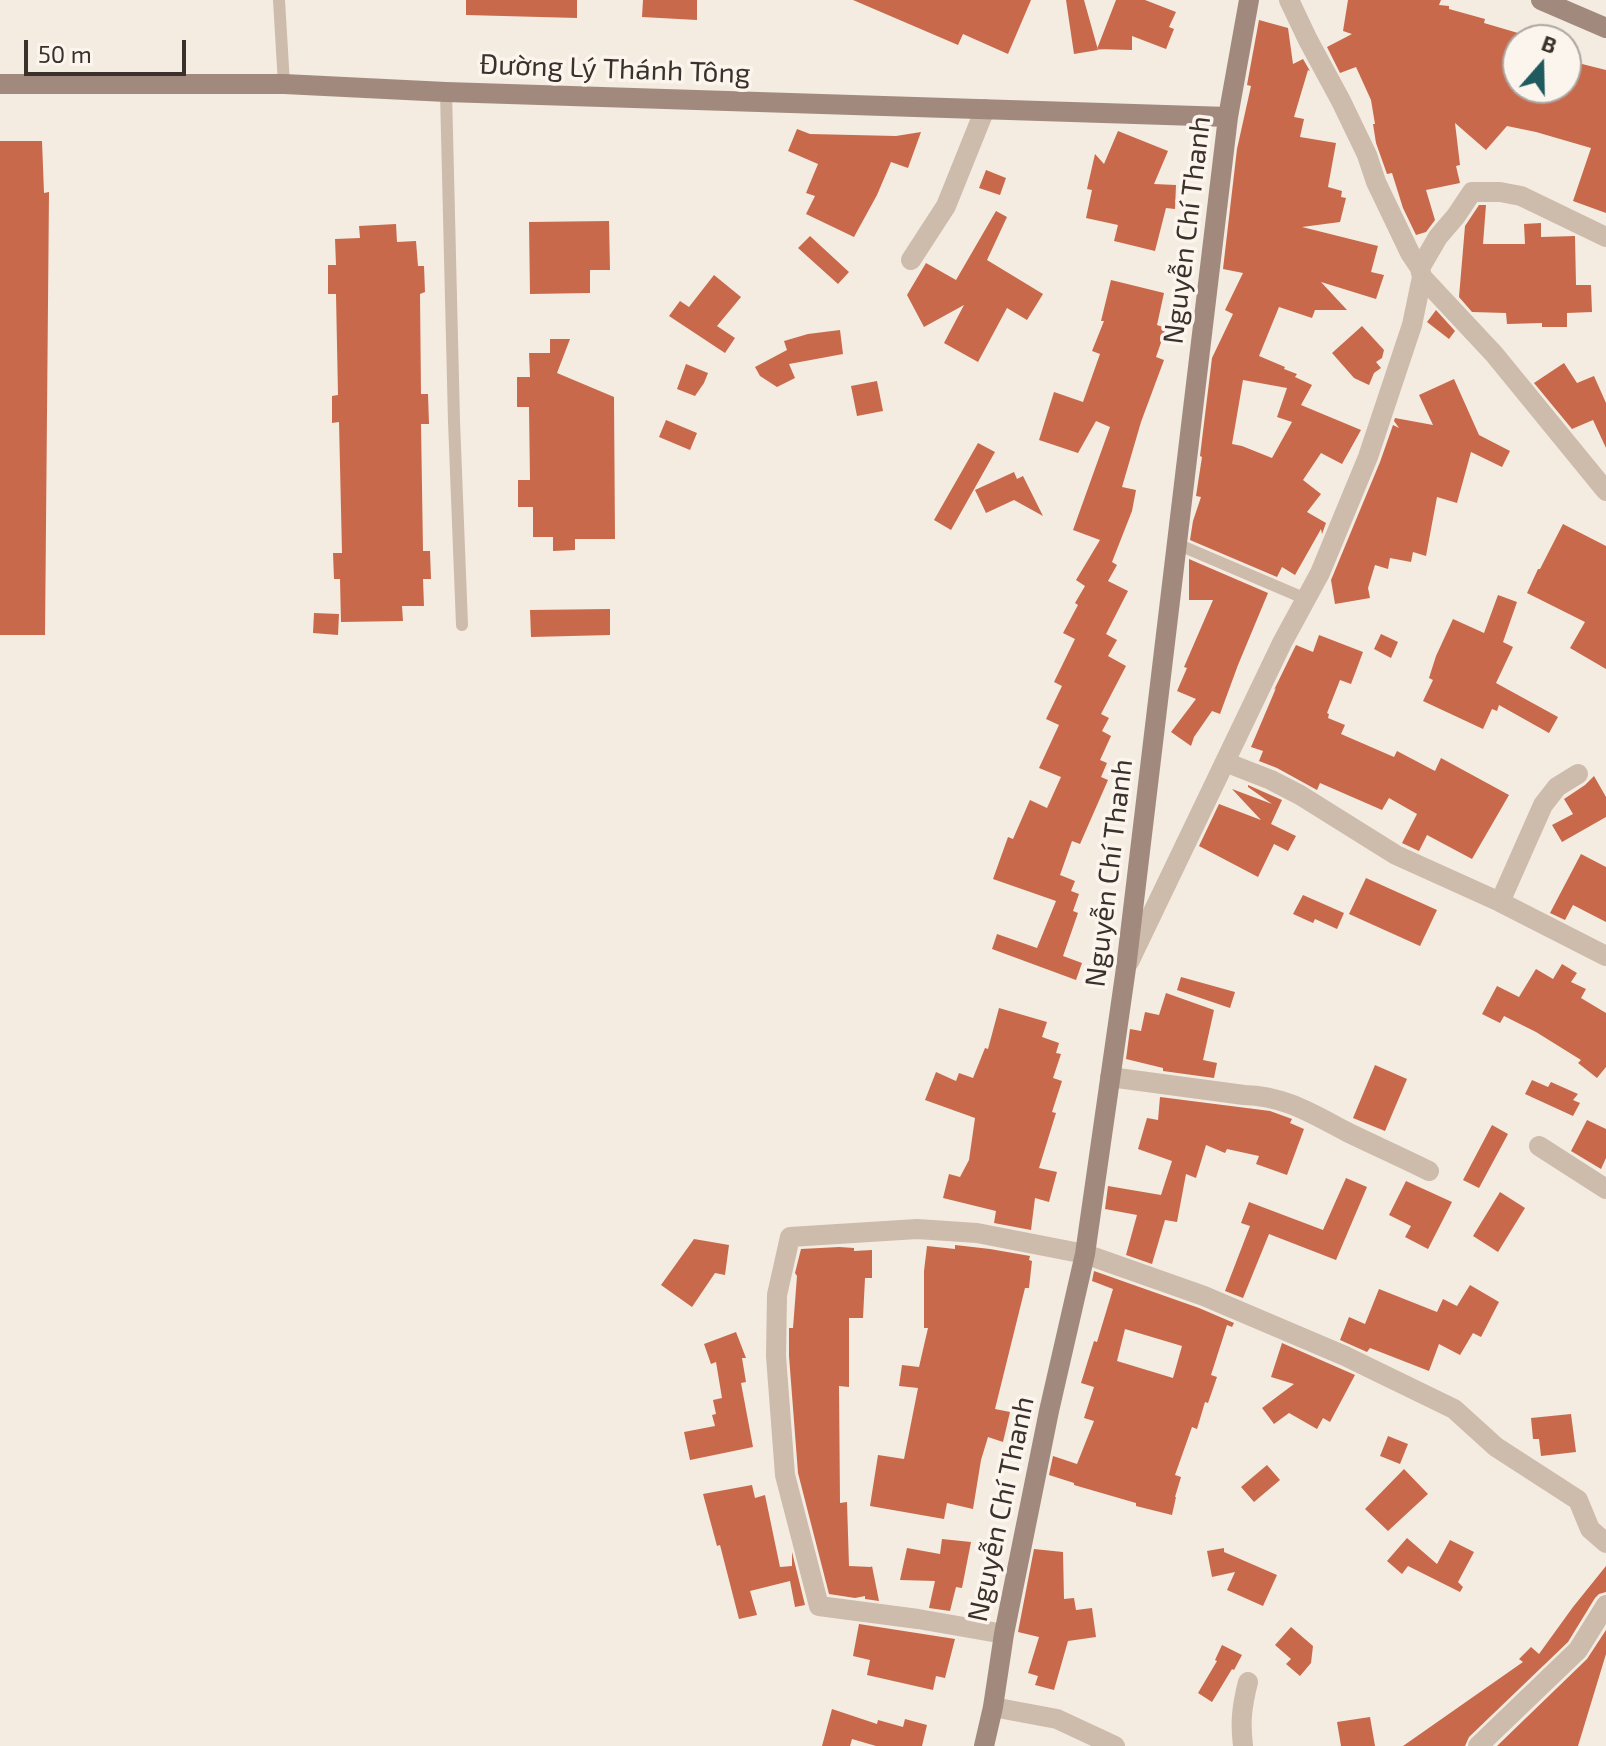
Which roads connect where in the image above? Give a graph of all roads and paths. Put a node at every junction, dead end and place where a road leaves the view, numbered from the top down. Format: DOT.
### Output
graph roads {
  1 [pos="279,0"];
  2 [pos="1249,0"];
  3 [pos="1289,0"];
  4 [pos="1541,0"];
  5 [pos="1606,28"];
  6 [pos="0,84"];
  7 [pos="284,84"];
  8 [pos="446,92"];
  9 [pos="985,109"];
  10 [pos="1228,117"];
  11 [pos="1606,237"];
  12 [pos="911,260"];
  13 [pos="1421,272"];
  14 [pos="1606,491"];
  15 [pos="1177,544"];
  16 [pos="1306,599"];
  17 [pos="462,625"];
  18 [pos="1225,762"];
  19 [pos="1578,774"];
  20 [pos="1500,902"];
  21 [pos="1606,956"];
  22 [pos="1126,968"];
  23 [pos="1110,1077"];
  24 [pos="1539,1146"];
  25 [pos="1429,1171"];
  26 [pos="1606,1189"];
  27 [pos="1085,1254"];
  28 [pos="1606,1543"];
  29 [pos="1606,1605"];
  30 [pos="1004,1634"];
  31 [pos="1248,1682"];
  32 [pos="993,1707"];
  33 [pos="984,1746"];
  34 [pos="1115,1746"];
  35 [pos="1243,1746"];
  36 [pos="1478,1746"];
  1 -- 7 [label="lane"];
  2 -- 10 [label="main road, Nguyễn Chí Thanh"];
  3 -- 13 [label="street"];
  4 -- 5 [label="main road"];
  6 -- 7 [label="main road, Đường Lý Thánh Tông"];
  7 -- 8 [label="main road, Đường Lý Thánh Tông"];
  8 -- 9 [label="main road, Đường Lý Thánh Tông"];
  8 -- 17 [label="lane"];
  9 -- 10 [label="main road, Đường Lý Thánh Tông"];
  9 -- 12 [label="street"];
  10 -- 15 [label="main road, Nguyễn Chí Thanh"];
  11 -- 13 [label="street"];
  13 -- 14 [label="street"];
  13 -- 16 [label="street"];
  15 -- 16 [label="lane"];
  15 -- 22 [label="main road, Nguyễn Chí Thanh"];
  16 -- 18 [label="street"];
  18 -- 20 [label="street"];
  18 -- 22 [label="street"];
  19 -- 20 [label="street"];
  20 -- 21 [label="street"];
  22 -- 23 [label="main road, Nguyễn Chí Thanh"];
  23 -- 25 [label="street"];
  23 -- 27 [label="main road, Nguyễn Chí Thanh"];
  24 -- 26 [label="street"];
  27 -- 28 [label="street"];
  27 -- 30 [label="main road, Nguyễn Chí Thanh"];
  27 -- 30 [label="street"];
  29 -- 36 [label="street"];
  30 -- 32 [label="main road, Nguyễn Chí Thanh"];
  31 -- 35 [label="street"];
  32 -- 33 [label="main road, Nguyễn Chí Thanh"];
  32 -- 34 [label="street"];
}
